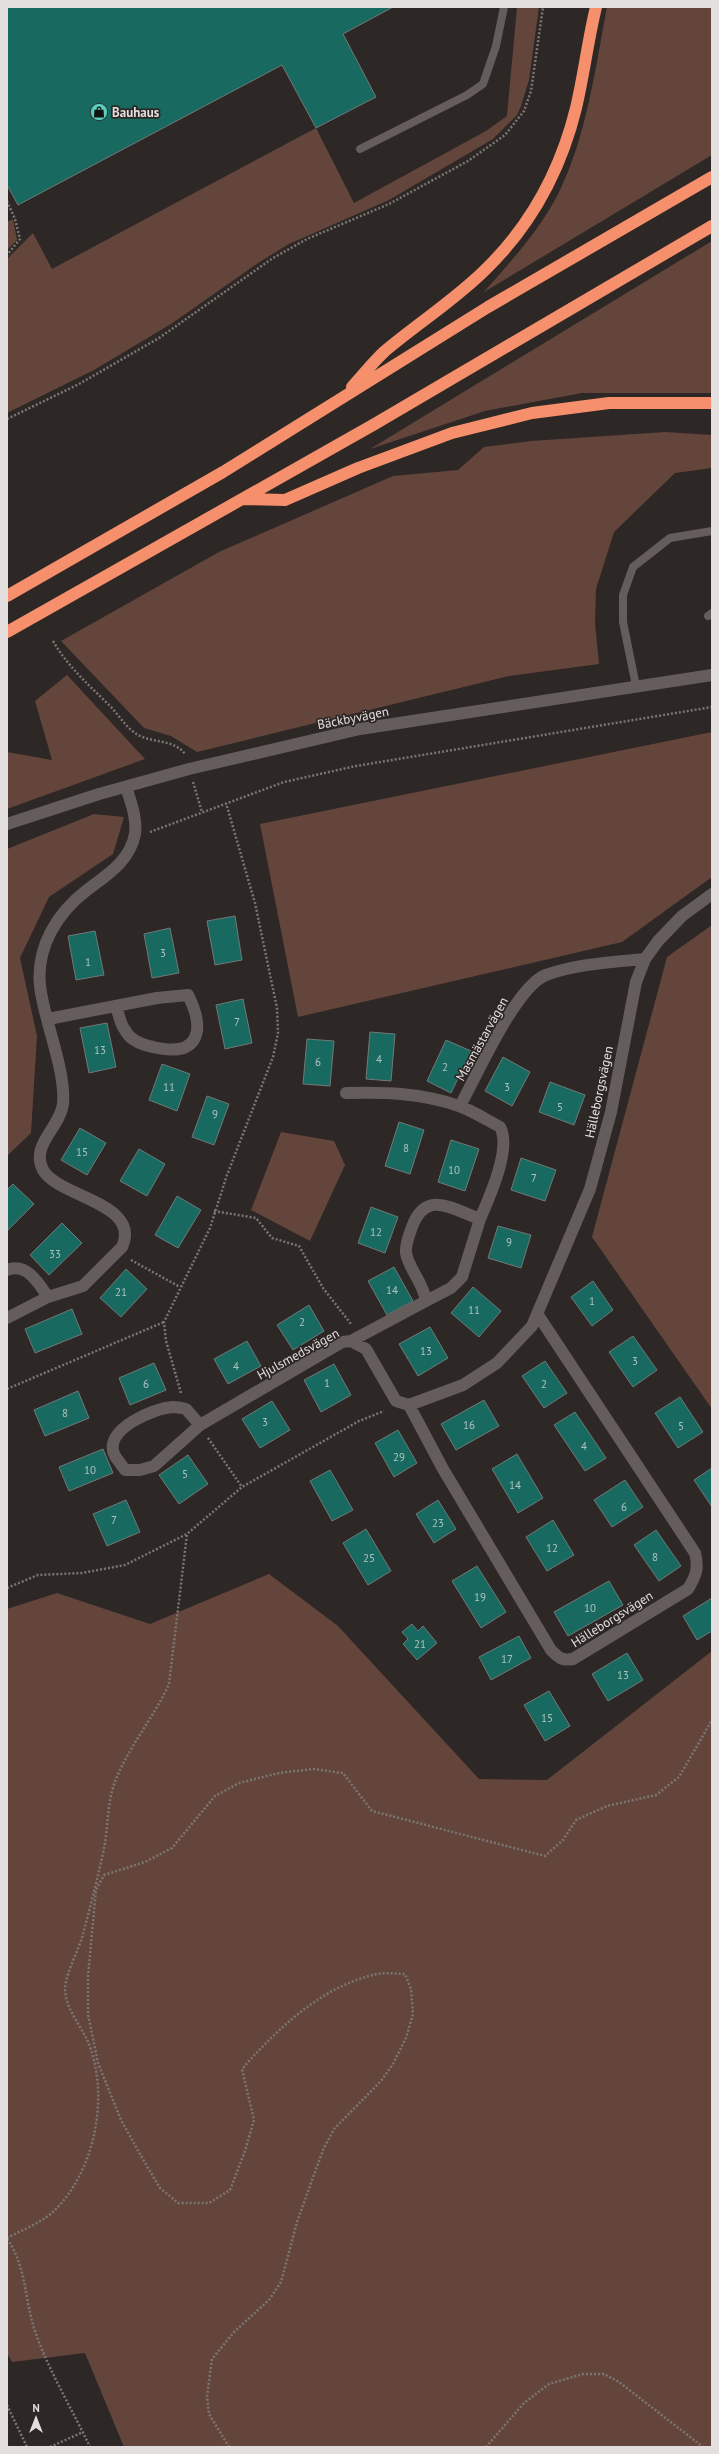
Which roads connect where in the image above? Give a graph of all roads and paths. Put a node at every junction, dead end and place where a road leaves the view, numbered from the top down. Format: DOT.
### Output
graph roads {
  1 [pos="504,7"];
  2 [pos="543,7"];
  3 [pos="596,7"];
  4 [pos="360,149"];
  5 [pos="712,177"];
  6 [pos="7,201"];
  7 [pos="712,226"];
  8 [pos="7,255"];
  9 [pos="340,398"];
  10 [pos="712,403"];
  11 [pos="7,419"];
  12 [pos="243,499"];
  13 [pos="712,531"];
  14 [pos="7,596"];
  15 [pos="7,632"];
  16 [pos="53,641"];
  17 [pos="712,675"];
  18 [pos="636,686"];
  19 [pos="712,707"];
  20 [pos="189,769"];
  21 [pos="126,787"];
  22 [pos="226,803"];
  23 [pos="202,812"];
  24 [pos="7,824"];
  25 [pos="135,834"];
  26 [pos="712,894"];
  27 [pos="645,959"];
  28 [pos="116,1007"];
  29 [pos="48,1019"];
  30 [pos="346,1093"];
  31 [pos="460,1106"];
  32 [pos="214,1211"];
  33 [pos="480,1219"];
  34 [pos="116,1252"];
  35 [pos="7,1270"];
  36 [pos="180,1287"];
  37 [pos="48,1298"];
  38 [pos="426,1301"];
  39 [pos="538,1315"];
  40 [pos="7,1318"];
  41 [pos="164,1322"];
  42 [pos="351,1341"];
  43 [pos="7,1389"];
  44 [pos="396,1401"];
  45 [pos="410,1405"];
  46 [pos="186,1408"];
  47 [pos="200,1425"];
  48 [pos="242,1487"];
  49 [pos="187,1534"];
  50 [pos="7,1588"];
  51 [pos="712,1720"];
  52 [pos="7,2238"];
  53 [pos="7,2405"];
  54 [pos="83,2432"];
  55 [pos="27,2447"];
  56 [pos="50,2447"];
  57 [pos="90,2447"];
  58 [pos="229,2447"];
  59 [pos="486,2447"];
  60 [pos="703,2447"];
  1 -- 4 [label="lane"];
  2 -- 11 [label="path"];
  3 -- 9 [label="highway"];
  5 -- 9 [label="highway"];
  6 -- 8 [label="path"];
  7 -- 12 [label="highway"];
  9 -- 14 [label="highway"];
  10 -- 12 [label="highway"];
  12 -- 15 [label="highway"];
  13 -- 18 [label="lane"];
  16 -- 20 [label="path"];
  17 -- 18 [label="street, Bäckbyvägen"];
  18 -- 20 [label="street, Bäckbyvägen"];
  19 -- 22 [label="path"];
  20 -- 21 [label="street, Bäckbyvägen"];
  20 -- 23 [label="path"];
  21 -- 24 [label="street, Bäckbyvägen"];
  21 -- 25 [label="street"];
  22 -- 23 [label="path"];
  22 -- 32 [label="path"];
  23 -- 25 [label="path"];
  25 -- 29 [label="street"];
  26 -- 27 [label="street, Hälleborgsvägen"];
  27 -- 31 [label="street, Masmästarvägen"];
  27 -- 39 [label="street, Hälleborgsvägen"];
  28 -- 28 [label="street"];
  28 -- 29 [label="street"];
  29 -- 34 [label="street"];
  30 -- 31 [label="street"];
  31 -- 33 [label="street"];
  32 -- 36 [label="path"];
  32 -- 42 [label="path"];
  33 -- 38 [label="street"];
  33 -- 38 [label="street"];
  34 -- 36 [label="path"];
  34 -- 37 [label="street"];
  35 -- 37 [label="street"];
  36 -- 41 [label="path"];
  37 -- 40 [label="street"];
  38 -- 42 [label="street"];
  39 -- 45 [label="street, Hälleborgsvägen"];
  39 -- 45 [label="street, Hälleborgsvägen"];
  41 -- 43 [label="path"];
  41 -- 46 [label="path"];
  42 -- 44 [label="street, Hjulsmedsvägen"];
  42 -- 47 [label="street, Hjulsmedsvägen"];
  44 -- 45 [label="street"];
  44 -- 48 [label="path"];
  46 -- 47 [label="street"];
  46 -- 47 [label="street, Hjulsmedsvägen"];
  47 -- 48 [label="path"];
  48 -- 49 [label="path"];
  49 -- 50 [label="path"];
  49 -- 52 [label="path"];
  51 -- 58 [label="path"];
  52 -- 54 [label="path"];
  53 -- 55 [label="path"];
  54 -- 56 [label="path"];
  54 -- 57 [label="path"];
  59 -- 60 [label="path"];
}
